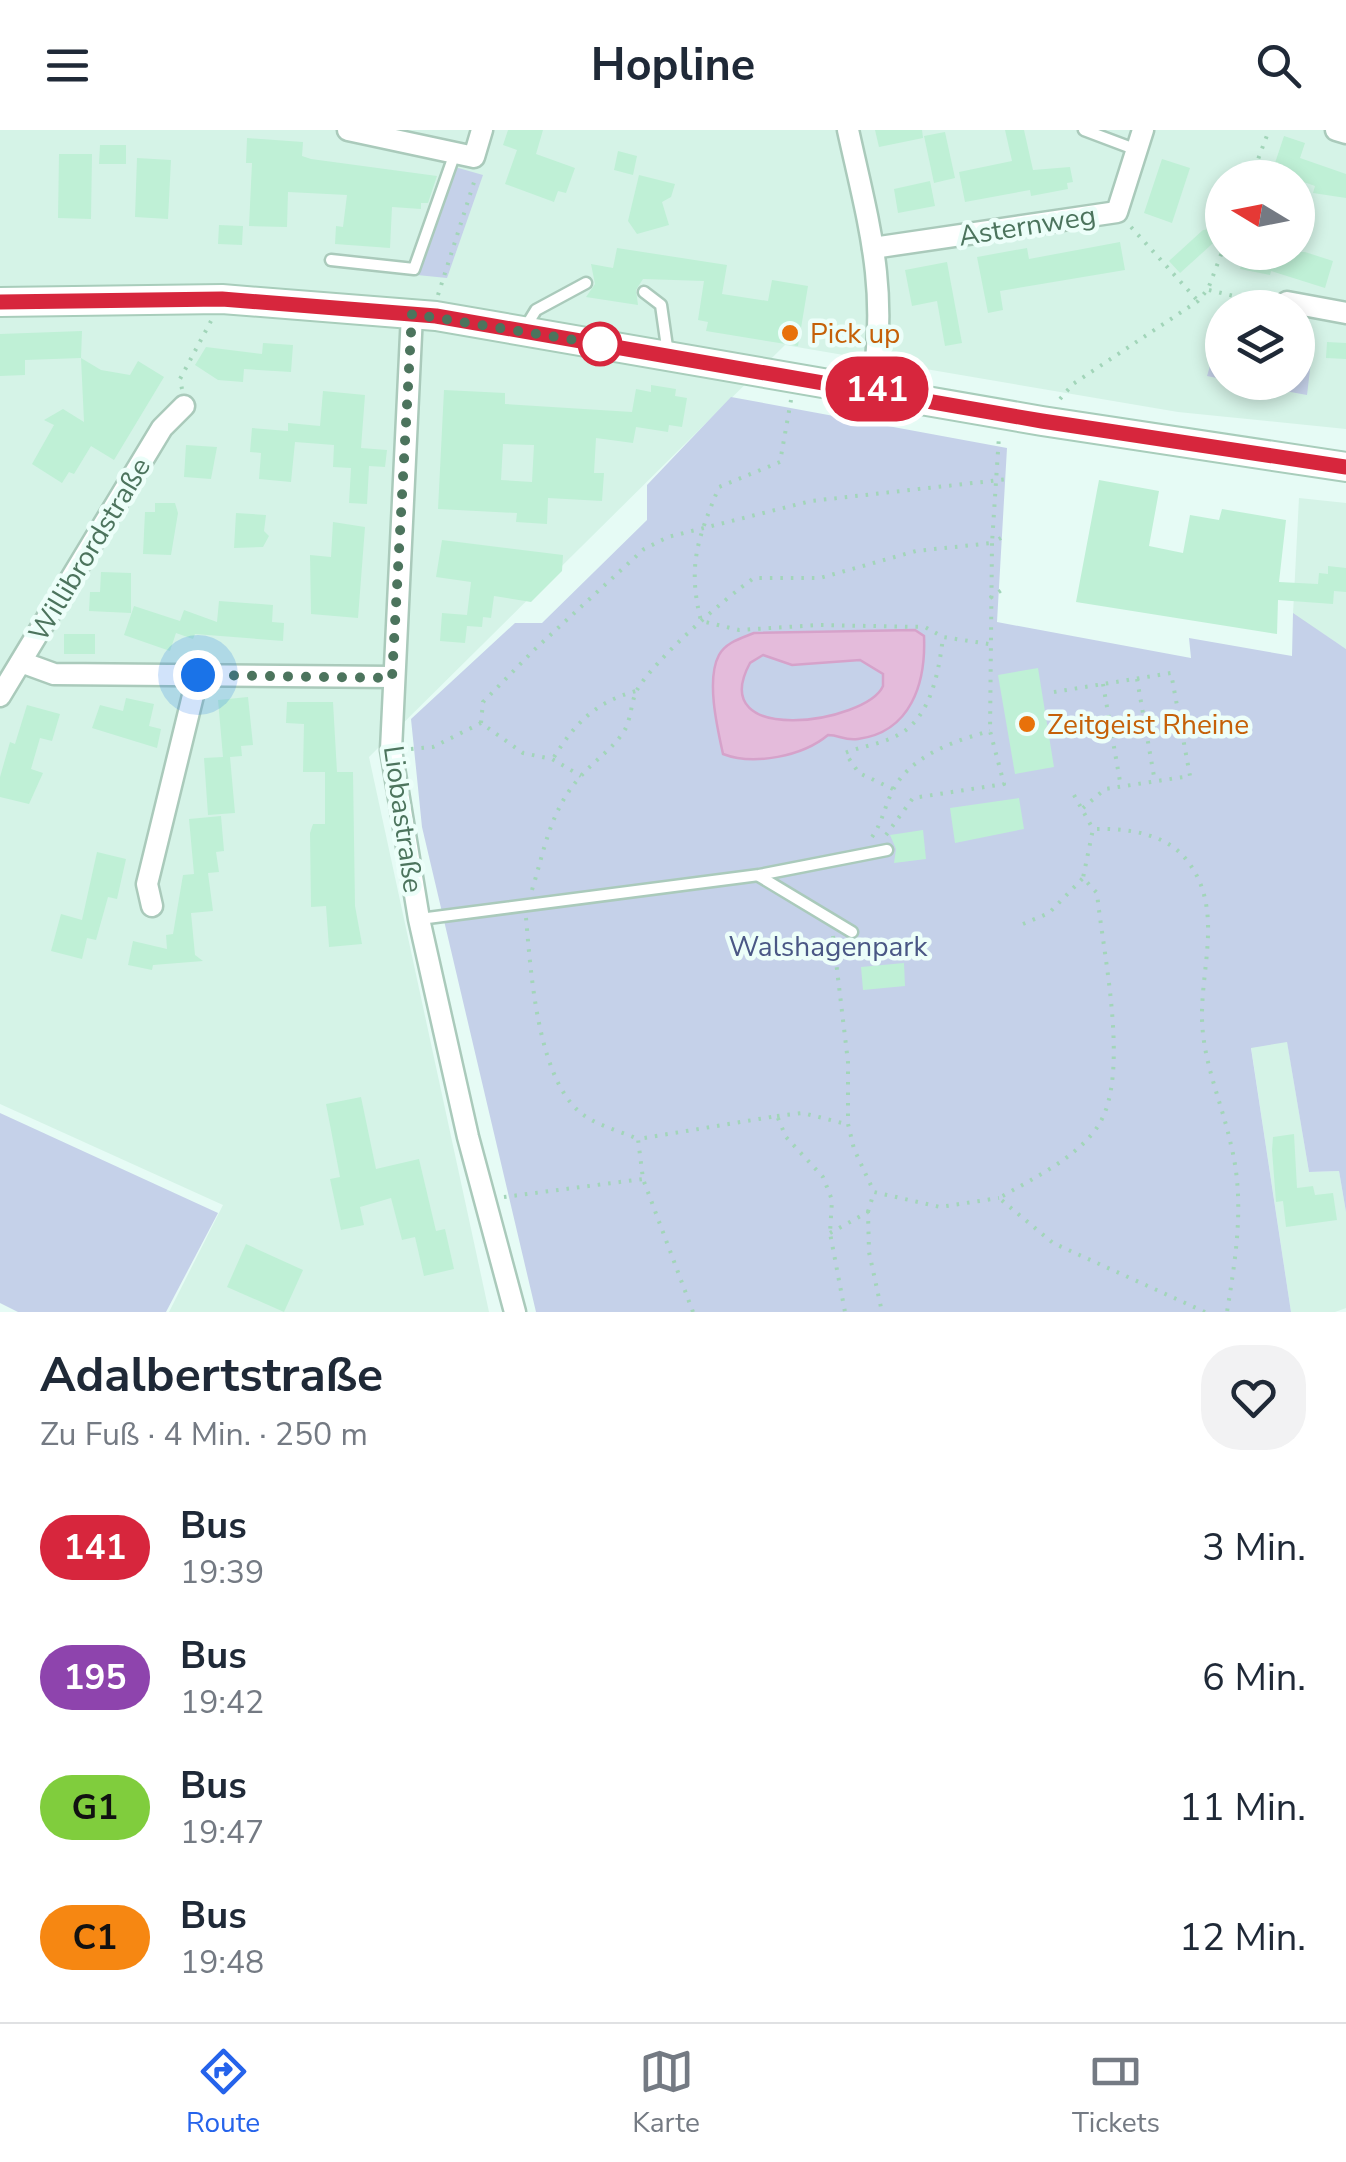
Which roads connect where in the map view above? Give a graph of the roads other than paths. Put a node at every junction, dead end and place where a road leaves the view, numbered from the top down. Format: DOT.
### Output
graph roads {
  1 [pos="348,130"];
  2 [pos="482,130"];
  3 [pos="848,130"];
  4 [pos="1084,130"];
  5 [pos="1336,130"];
  6 [pos="1346,133"];
  7 [pos="1140,140"];
  8 [pos="464,155"];
  9 [pos="874,248"];
  10 [pos="330,260"];
  11 [pos="586,282"];
  12 [pos="644,292"];
  13 [pos="0,302"];
  14 [pos="1315,307"];
  15 [pos="1346,313"];
  16 [pos="424,315"];
  17 [pos="524,330"];
  18 [pos="668,355"];
  19 [pos="872,388"];
  20 [pos="184,406"];
  21 [pos="1346,466"];
  22 [pos="21,662"];
  23 [pos="198,675"];
  24 [pos="392,678"];
  25 [pos="0,696"];
  26 [pos="887,850"];
  27 [pos="759,876"];
  28 [pos="152,906"];
  29 [pos="419,919"];
  30 [pos="852,932"];
  31 [pos="515,1312"];
  1 -- 8 [label="street"];
  2 -- 8 [label="street"];
  3 -- 9 [label="street"];
  4 -- 7 [label="lane, Asternweg"];
  5 -- 6 [label="street"];
  7 -- 9 [label="street, Asternweg"];
  8 -- 10 [label="lane"];
  9 -- 19 [label="street"];
  11 -- 17 [label="lane"];
  12 -- 18 [label="lane"];
  13 -- 16 [label="main road"];
  14 -- 15 [label="street"];
  16 -- 17 [label="main road"];
  16 -- 24 [label="street, Liobastraße"];
  17 -- 18 [label="main road"];
  18 -- 19 [label="main road"];
  19 -- 21 [label="main road"];
  20 -- 22 [label="street, Willibrordstraße"];
  22 -- 23 [label="street"];
  22 -- 25 [label="street, Willibrordstraße"];
  23 -- 24 [label="street"];
  23 -- 28 [label="street"];
  24 -- 29 [label="street, Liobastraße"];
  26 -- 27 [label="lane"];
  27 -- 29 [label="lane"];
  27 -- 30 [label="lane"];
  29 -- 31 [label="street, Liobastraße"];
}
